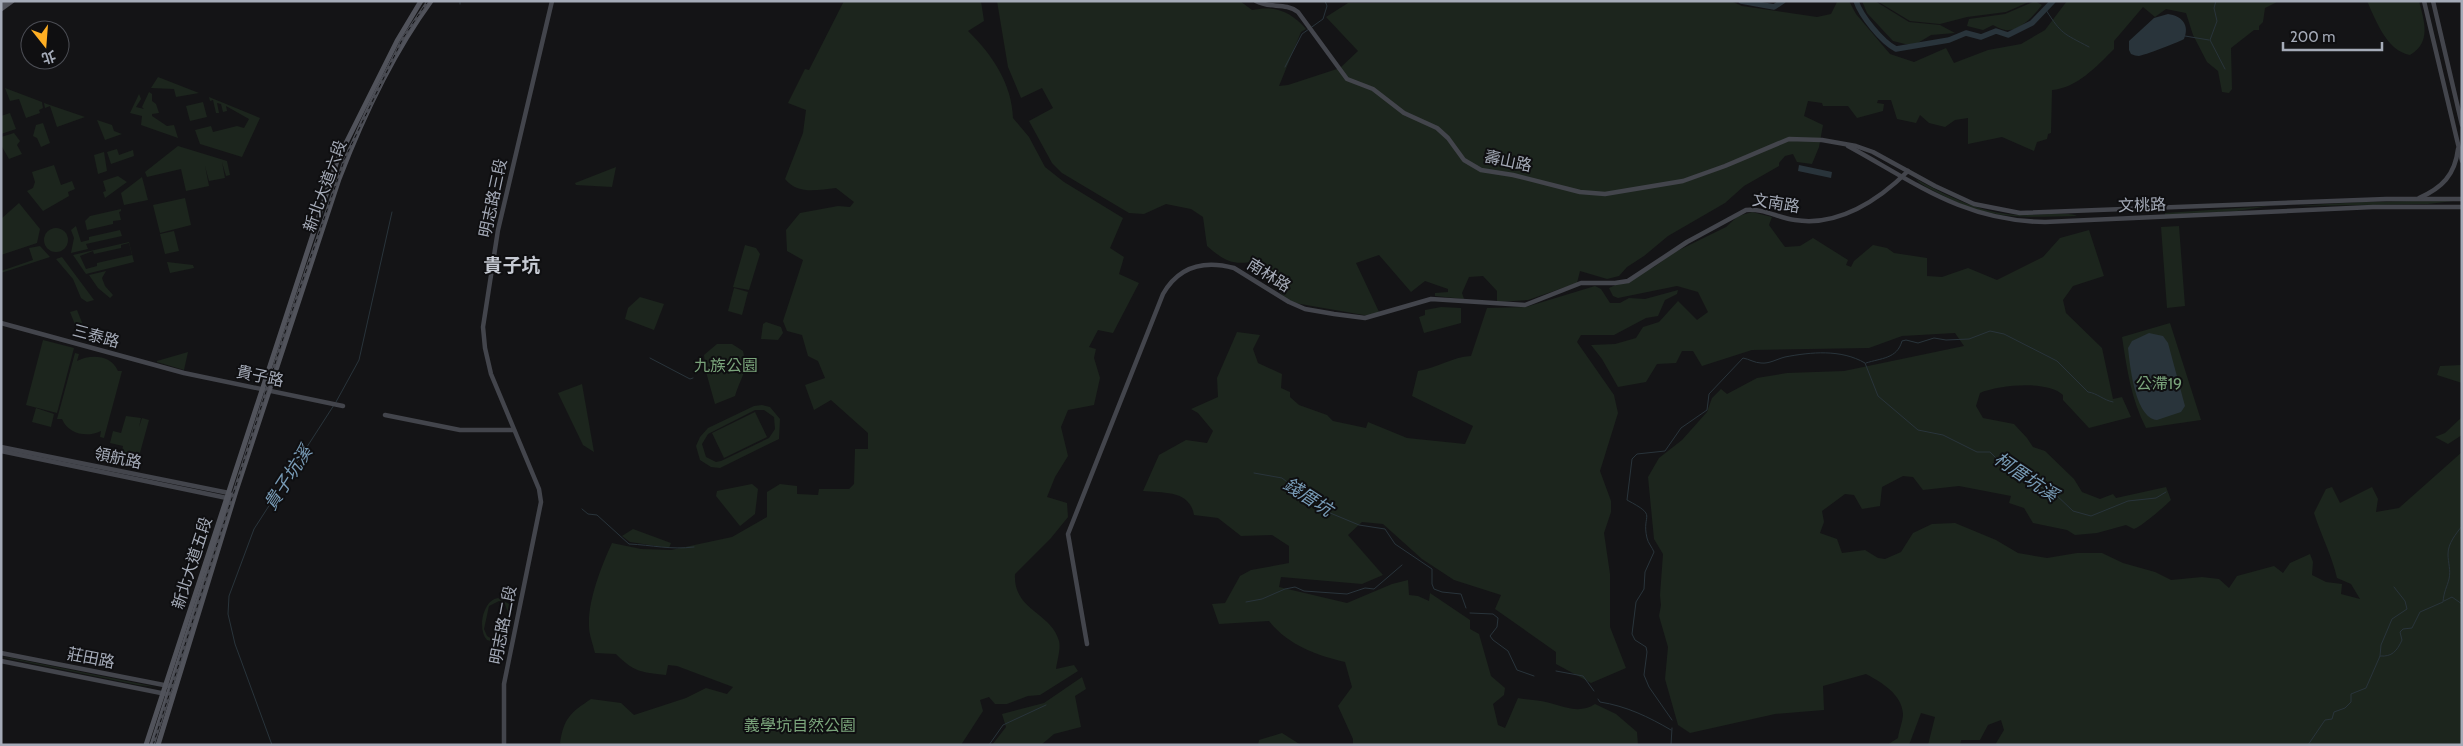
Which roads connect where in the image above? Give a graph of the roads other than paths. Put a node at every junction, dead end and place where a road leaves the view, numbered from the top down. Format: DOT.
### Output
graph roads {
  1 [pos="6,1"];
  2 [pos="12,1"];
  3 [pos="421,1"];
  4 [pos="431,1"];
  5 [pos="552,1"];
  6 [pos="1256,1"];
  7 [pos="2424,1"];
  8 [pos="2433,1"];
  9 [pos="1,4"];
  10 [pos="1,9"];
  11 [pos="2462,125"];
  12 [pos="1812,139"];
  13 [pos="1842,143"];
  14 [pos="2458,145"];
  15 [pos="2462,161"];
  16 [pos="1908,171"];
  17 [pos="1902,177"];
  18 [pos="2416,199"];
  19 [pos="2462,199"];
  20 [pos="2462,207"];
  21 [pos="1615,283"];
  22 [pos="1,323"];
  23 [pos="184,373"];
  24 [pos="262,389"];
  25 [pos="270,391"];
  26 [pos="343,406"];
  27 [pos="385,414"];
  28 [pos="514,430"];
  29 [pos="1,447"];
  30 [pos="1,451"];
  31 [pos="231,493"];
  32 [pos="539,512"];
  33 [pos="1087,644"];
  34 [pos="1,653"];
  35 [pos="1,661"];
  36 [pos="170,687"];
  37 [pos="168,694"];
  38 [pos="146,745"];
  39 [pos="152,745"];
  40 [pos="158,745"];
  41 [pos="504,745"];
  1 -- 9 [label="main road"];
  2 -- 10 [label="main road"];
  3 -- 24 [label="main road, 新北大道六段"];
  4 -- 25 [label="main road, 新北大道六段"];
  5 -- 28 [label="street, 明志路三段"];
  6 -- 12 [label="street, 壽山路"];
  7 -- 14 [label="street"];
  8 -- 11 [label="street"];
  12 -- 13 [label="street, 文桃路"];
  13 -- 16 [label="street, 文桃路"];
  13 -- 17 [label="street, 文桃路"];
  14 -- 15 [label="street"];
  14 -- 18 [label="street"];
  16 -- 17 [label="street, 文南路"];
  16 -- 18 [label="street, 文桃路"];
  17 -- 20 [label="street, 文桃路"];
  17 -- 21 [label="street, 文南路"];
  18 -- 19 [label="street, 文桃路"];
  21 -- 33 [label="street, 南林路"];
  22 -- 23 [label="street, 三泰路"];
  23 -- 24 [label="street, 貴子路"];
  24 -- 25 [label="street, 貴子路"];
  24 -- 31 [label="main road, 新北大道五段"];
  25 -- 26 [label="street, 貴子路"];
  25 -- 31 [label="main road, 新北大道五段"];
  27 -- 28 [label="street"];
  28 -- 32 [label="street, 明志路三段"];
  29 -- 31 [label="street, 領航路"];
  30 -- 31 [label="street, 領航路"];
  31 -- 36 [label="main road, 新北大道五段"];
  31 -- 36 [label="main road, 新北大道五段"];
  32 -- 41 [label="street, 明志路二段"];
  34 -- 36 [label="street, 莊田路"];
  35 -- 37 [label="street, 莊田路"];
  36 -- 37 [label="main road, 新北大道五段"];
  36 -- 37 [label="main road, 新北大道五段"];
  37 -- 38 [label="main road, 新北大道五段"];
  37 -- 39 [label="main road, 新北大道五段"];
  37 -- 40 [label="main road, 新北大道五段"];
}
